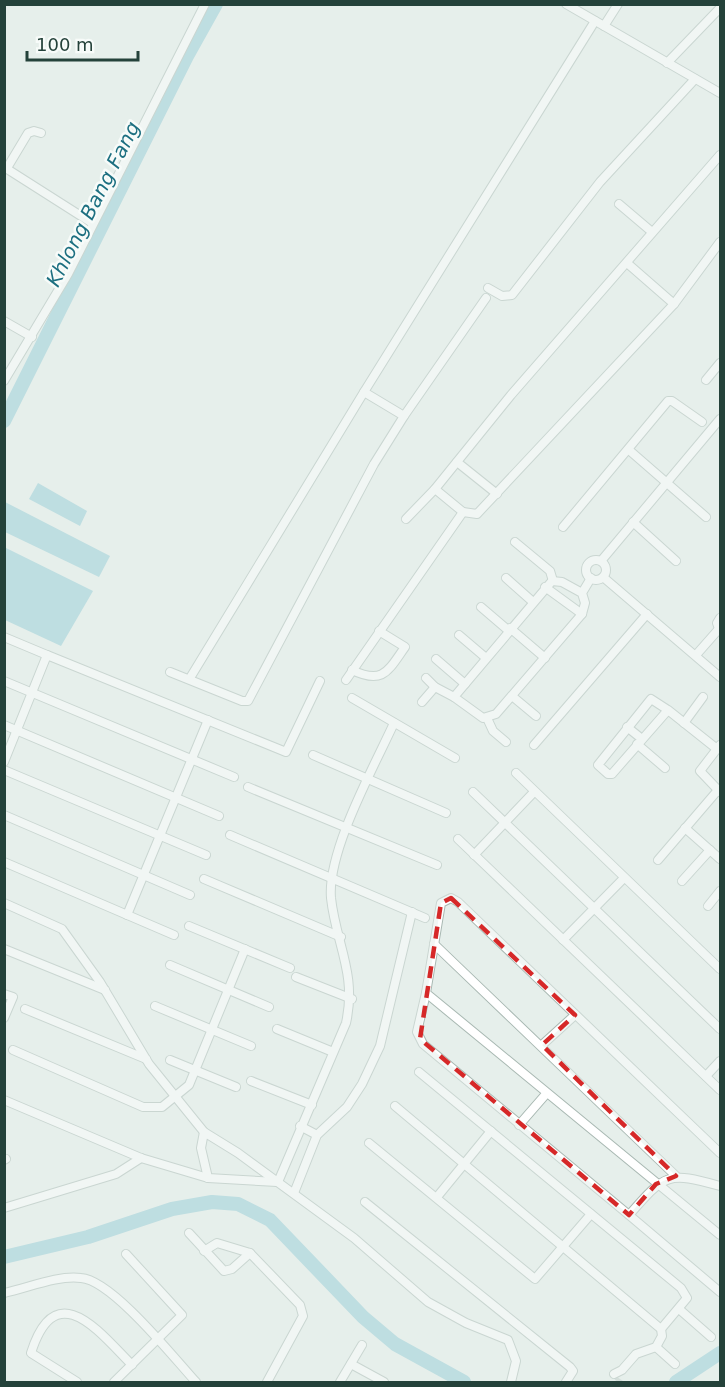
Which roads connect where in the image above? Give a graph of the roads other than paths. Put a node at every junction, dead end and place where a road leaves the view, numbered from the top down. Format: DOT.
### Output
graph roads {
  1 [pos="205,4"];
  2 [pos="566,4"];
  3 [pos="618,4"];
  4 [pos="720,8"];
  5 [pos="599,24"];
  6 [pos="667,63"];
  7 [pos="695,79"];
  8 [pos="720,93"];
  9 [pos="40,133"];
  10 [pos="720,155"];
  11 [pos="6,168"];
  12 [pos="619,204"];
  13 [pos="92,223"];
  14 [pos="652,232"];
  15 [pos="720,242"];
  16 [pos="627,263"];
  17 [pos="488,288"];
  18 [pos="486,298"];
  19 [pos="674,304"];
  20 [pos="4,321"];
  21 [pos="32,337"];
  22 [pos="720,363"];
  23 [pos="706,380"];
  24 [pos="4,381"];
  25 [pos="364,392"];
  26 [pos="404,416"];
  27 [pos="720,419"];
  28 [pos="702,422"];
  29 [pos="629,450"];
  30 [pos="457,462"];
  31 [pos="667,483"];
  32 [pos="435,489"];
  33 [pos="497,494"];
  34 [pos="462,512"];
  35 [pos="706,517"];
  36 [pos="406,519"];
  37 [pos="633,522"];
  38 [pos="563,526"];
  39 [pos="515,542"];
  40 [pos="601,561"];
  41 [pos="676,561"];
  42 [pos="603,577"];
  43 [pos="506,578"];
  44 [pos="591,578"];
  45 [pos="549,584"];
  46 [pos="582,593"];
  47 [pos="533,602"];
  48 [pos="481,607"];
  49 [pos="582,614"];
  50 [pos="647,614"];
  51 [pos="720,618"];
  52 [pos="509,630"];
  53 [pos="379,631"];
  54 [pos="719,631"];
  55 [pos="459,635"];
  56 [pos="4,637"];
  57 [pos="47,655"];
  58 [pos="696,655"];
  59 [pos="486,658"];
  60 [pos="545,658"];
  61 [pos="436,659"];
  62 [pos="352,670"];
  63 [pos="170,672"];
  64 [pos="720,677"];
  65 [pos="190,678"];
  66 [pos="426,678"];
  67 [pos="346,680"];
  68 [pos="4,681"];
  69 [pos="320,681"];
  70 [pos="465,684"];
  71 [pos="435,687"];
  72 [pos="33,693"];
  73 [pos="512,696"];
  74 [pos="454,697"];
  75 [pos="703,697"];
  76 [pos="352,698"];
  77 [pos="422,702"];
  78 [pos="668,710"];
  79 [pos="536,716"];
  80 [pos="487,718"];
  81 [pos="208,720"];
  82 [pos="394,723"];
  83 [pos="684,723"];
  84 [pos="4,725"];
  85 [pos="627,727"];
  86 [pos="19,731"];
  87 [pos="640,741"];
  88 [pos="506,742"];
  89 [pos="534,745"];
  90 [pos="719,747"];
  91 [pos="313,755"];
  92 [pos="455,758"];
  93 [pos="191,759"];
  94 [pos="4,762"];
  95 [pos="665,768"];
  96 [pos="4,770"];
  97 [pos="516,773"];
  98 [pos="234,777"];
  99 [pos="369,778"];
  100 [pos="248,787"];
  101 [pos="719,791"];
  102 [pos="473,792"];
  103 [pos="534,792"];
  104 [pos="175,797"];
  105 [pos="446,813"];
  106 [pos="4,815"];
  107 [pos="219,816"];
  108 [pos="504,824"];
  109 [pos="346,828"];
  110 [pos="685,828"];
  111 [pos="230,835"];
  112 [pos="159,836"];
  113 [pos="458,839"];
  114 [pos="710,850"];
  115 [pos="206,855"];
  116 [pos="474,855"];
  117 [pos="720,859"];
  118 [pos="658,860"];
  119 [pos="4,862"];
  120 [pos="437,865"];
  121 [pos="142,876"];
  122 [pos="333,878"];
  123 [pos="624,878"];
  124 [pos="204,879"];
  125 [pos="682,881"];
  126 [pos="720,891"];
  127 [pos="190,895"];
  128 [pos="4,903"];
  129 [pos="708,906"];
  130 [pos="594,909"];
  131 [pos="412,912"];
  132 [pos="127,915"];
  133 [pos="425,918"];
  134 [pos="189,926"];
  135 [pos="174,935"];
  136 [pos="341,937"];
  137 [pos="563,940"];
  138 [pos="434,944"];
  139 [pos="4,949"];
  140 [pos="245,949"];
  141 [pos="170,965"];
  142 [pos="290,968"];
  143 [pos="720,969"];
  144 [pos="296,977"];
  145 [pos="105,990"];
  146 [pos="229,990"];
  147 [pos="426,993"];
  148 [pos="4,994"];
  149 [pos="352,999"];
  150 [pos="155,1006"];
  151 [pos="269,1007"];
  152 [pos="25,1009"];
  153 [pos="575,1015"];
  154 [pos="4,1018"];
  155 [pos="277,1029"];
  156 [pos="720,1029"];
  157 [pos="212,1030"];
  158 [pos="542,1045"];
  159 [pos="251,1046"];
  160 [pos="13,1050"];
  161 [pos="333,1052"];
  162 [pos="146,1059"];
  163 [pos="170,1060"];
  164 [pos="720,1061"];
  165 [pos="195,1070"];
  166 [pos="419,1072"];
  167 [pos="706,1076"];
  168 [pos="252,1081"];
  169 [pos="236,1087"];
  170 [pos="720,1090"];
  171 [pos="546,1094"];
  172 [pos="173,1097"];
  173 [pos="4,1100"];
  174 [pos="312,1105"];
  175 [pos="395,1106"];
  176 [pos="519,1125"];
  177 [pos="300,1126"];
  178 [pos="491,1131"];
  179 [pos="204,1132"];
  180 [pos="317,1135"];
  181 [pos="369,1143"];
  182 [pos="720,1153"];
  183 [pos="141,1158"];
  184 [pos="464,1164"];
  185 [pos="676,1176"];
  186 [pos="208,1178"];
  187 [pos="278,1182"];
  188 [pos="656,1184"];
  189 [pos="720,1186"];
  190 [pos="294,1193"];
  191 [pos="437,1197"];
  192 [pos="365,1202"];
  193 [pos="4,1208"];
  194 [pos="591,1214"];
  195 [pos="629,1215"];
  196 [pos="189,1233"];
  197 [pos="720,1235"];
  198 [pos="563,1247"];
  199 [pos="204,1251"];
  200 [pos="250,1253"];
  201 [pos="126,1254"];
  202 [pos="720,1292"];
  203 [pos="4,1293"];
  204 [pos="679,1309"];
  205 [pos="661,1329"];
  206 [pos="711,1337"];
  207 [pos="158,1340"];
  208 [pos="362,1345"];
  209 [pos="656,1347"];
  210 [pos="351,1364"];
  211 [pos="675,1364"];
  212 [pos="132,1365"];
  213 [pos="615,1377"];
  214 [pos="512,1379"];
  215 [pos="77,1383"];
  216 [pos="114,1383"];
  217 [pos="196,1383"];
  218 [pos="267,1383"];
  219 [pos="340,1383"];
  220 [pos="384,1383"];
  221 [pos="566,1383"];
  1 -- 13 [label="street"];
  2 -- 5 [label="street"];
  3 -- 5 [label="street"];
  4 -- 6 [label="street"];
  5 -- 6 [label="street"];
  5 -- 25 [label="street"];
  6 -- 7 [label="street"];
  7 -- 8 [label="street"];
  7 -- 17 [label="street"];
  9 -- 11 [label="street"];
  10 -- 14 [label="street"];
  11 -- 13 [label="street"];
  12 -- 14 [label="street"];
  13 -- 21 [label="street"];
  14 -- 16 [label="street"];
  15 -- 19 [label="street"];
  16 -- 19 [label="street"];
  16 -- 30 [label="street"];
  18 -- 26 [label="street"];
  19 -- 33 [label="street"];
  20 -- 21 [label="street"];
  21 -- 24 [label="street"];
  22 -- 23 [label="street"];
  25 -- 26 [label="street"];
  25 -- 65 [label="street"];
  26 -- 65 [label="street"];
  27 -- 31 [label="street"];
  28 -- 29 [label="street"];
  29 -- 31 [label="street"];
  29 -- 38 [label="street"];
  30 -- 32 [label="street"];
  30 -- 33 [label="street"];
  31 -- 35 [label="street"];
  31 -- 37 [label="street"];
  32 -- 34 [label="street"];
  32 -- 36 [label="street"];
  33 -- 34 [label="street"];
  34 -- 53 [label="street"];
  37 -- 40 [label="street"];
  37 -- 41 [label="street"];
  39 -- 45 [label="street"];
  40 -- 42 [label="street"];
  40 -- 44 [label="street"];
  42 -- 44 [label="street"];
  42 -- 50 [label="street"];
  43 -- 47 [label="street"];
  44 -- 46 [label="street"];
  45 -- 46 [label="street"];
  45 -- 47 [label="street"];
  45 -- 49 [label="street"];
  46 -- 49 [label="street"];
  47 -- 52 [label="street"];
  48 -- 52 [label="street"];
  49 -- 60 [label="street"];
  50 -- 58 [label="street"];
  50 -- 89 [label="street"];
  51 -- 54 [label="street"];
  52 -- 59 [label="street"];
  52 -- 60 [label="street"];
  53 -- 62 [label="street"];
  53 -- 62 [label="street"];
  54 -- 58 [label="street"];
  55 -- 59 [label="street"];
  56 -- 57 [label="street"];
  57 -- 72 [label="street"];
  57 -- 81 [label="street"];
  58 -- 64 [label="street"];
  59 -- 70 [label="street"];
  60 -- 73 [label="street"];
  61 -- 70 [label="street"];
  62 -- 67 [label="street"];
  63 -- 65 [label="street"];
  66 -- 71 [label="street"];
  68 -- 72 [label="street"];
  69 -- 81 [label="street"];
  70 -- 74 [label="street"];
  71 -- 74 [label="street"];
  71 -- 77 [label="street"];
  72 -- 86 [label="street"];
  72 -- 93 [label="street"];
  73 -- 79 [label="street"];
  73 -- 80 [label="street"];
  74 -- 80 [label="street"];
  75 -- 83 [label="street"];
  76 -- 82 [label="street"];
  78 -- 83 [label="street"];
  78 -- 85 [label="street"];
  78 -- 87 [label="street"];
  80 -- 88 [label="street"];
  81 -- 93 [label="street"];
  82 -- 92 [label="street"];
  82 -- 99 [label="street"];
  83 -- 90 [label="street"];
  84 -- 86 [label="street"];
  85 -- 87 [label="street"];
  85 -- 87 [label="street"];
  86 -- 94 [label="street"];
  86 -- 104 [label="street"];
  87 -- 95 [label="street"];
  90 -- 101 [label="street"];
  91 -- 99 [label="street"];
  93 -- 98 [label="street"];
  93 -- 104 [label="street"];
  96 -- 112 [label="street"];
  97 -- 103 [label="street"];
  99 -- 105 [label="street"];
  99 -- 109 [label="street"];
  100 -- 109 [label="street"];
  101 -- 110 [label="street"];
  102 -- 108 [label="street"];
  103 -- 108 [label="street"];
  103 -- 123 [label="street"];
  104 -- 107 [label="street"];
  104 -- 112 [label="street"];
  106 -- 121 [label="street"];
  108 -- 116 [label="street"];
  108 -- 130 [label="street"];
  109 -- 120 [label="street"];
  109 -- 122 [label="street"];
  110 -- 114 [label="street"];
  110 -- 118 [label="street"];
  111 -- 122 [label="street"];
  112 -- 115 [label="street"];
  112 -- 121 [label="street"];
  113 -- 116 [label="street"];
  114 -- 117 [label="street"];
  114 -- 125 [label="street"];
  116 -- 137 [label="street"];
  119 -- 132 [label="street"];
  121 -- 127 [label="street"];
  121 -- 132 [label="street"];
  122 -- 131 [label="street"];
  122 -- 136 [label="street"];
  123 -- 130 [label="street"];
  123 -- 143 [label="street"];
  124 -- 136 [label="street"];
  126 -- 129 [label="street"];
  128 -- 145 [label="street"];
  130 -- 137 [label="street"];
  130 -- 156 [label="street"];
  131 -- 133 [label="street"];
  131 -- 180 [label="street"];
  132 -- 135 [label="street"];
  134 -- 140 [label="street"];
  136 -- 149 [label="street"];
  137 -- 167 [label="street"];
  138 -- 147 [label="street"];
  138 -- 153 [label="street"];
  138 -- 158 [label="street"];
  139 -- 145 [label="street"];
  140 -- 142 [label="street"];
  140 -- 146 [label="street"];
  141 -- 146 [label="street"];
  144 -- 149 [label="street"];
  145 -- 162 [label="street"];
  146 -- 151 [label="street"];
  146 -- 157 [label="street"];
  147 -- 171 [label="street"];
  147 -- 176 [label="street"];
  148 -- 154 [label="street"];
  149 -- 161 [label="street"];
  150 -- 157 [label="street"];
  152 -- 162 [label="street"];
  153 -- 158 [label="street"];
  153 -- 182 [label="street"];
  155 -- 161 [label="street"];
  157 -- 159 [label="street"];
  157 -- 165 [label="street"];
  158 -- 185 [label="street"];
  160 -- 172 [label="street"];
  161 -- 174 [label="street"];
  162 -- 172 [label="street"];
  163 -- 165 [label="street"];
  164 -- 167 [label="street"];
  165 -- 169 [label="street"];
  165 -- 172 [label="street"];
  166 -- 178 [label="street"];
  167 -- 170 [label="street"];
  168 -- 174 [label="street"];
  171 -- 176 [label="street"];
  171 -- 188 [label="street"];
  172 -- 179 [label="street"];
  173 -- 183 [label="street"];
  174 -- 177 [label="street"];
  175 -- 184 [label="street"];
  176 -- 195 [label="street"];
  177 -- 180 [label="street"];
  177 -- 187 [label="street"];
  178 -- 184 [label="street"];
  178 -- 194 [label="street"];
  179 -- 186 [label="street"];
  179 -- 187 [label="street"];
  180 -- 190 [label="street"];
  181 -- 191 [label="street"];
  183 -- 186 [label="street"];
  183 -- 193 [label="street"];
  184 -- 191 [label="street"];
  184 -- 198 [label="street"];
  185 -- 188 [label="street"];
  185 -- 189 [label="street"];
  186 -- 187 [label="street"];
  187 -- 190 [label="street"];
  188 -- 195 [label="street"];
  188 -- 197 [label="street"];
  190 -- 214 [label="street"];
  191 -- 198 [label="street"];
  192 -- 221 [label="street"];
  194 -- 198 [label="street"];
  194 -- 204 [label="street"];
  195 -- 202 [label="street"];
  196 -- 199 [label="street"];
  198 -- 205 [label="street"];
  199 -- 200 [label="street"];
  199 -- 200 [label="street"];
  200 -- 218 [label="street"];
  201 -- 207 [label="street"];
  203 -- 207 [label="street"];
  204 -- 205 [label="street"];
  204 -- 206 [label="street"];
  205 -- 209 [label="street"];
  207 -- 212 [label="street"];
  207 -- 217 [label="street"];
  208 -- 210 [label="street"];
  209 -- 211 [label="street"];
  209 -- 213 [label="street"];
  210 -- 219 [label="street"];
  210 -- 220 [label="street"];
  212 -- 215 [label="street"];
  212 -- 216 [label="street"];
}
